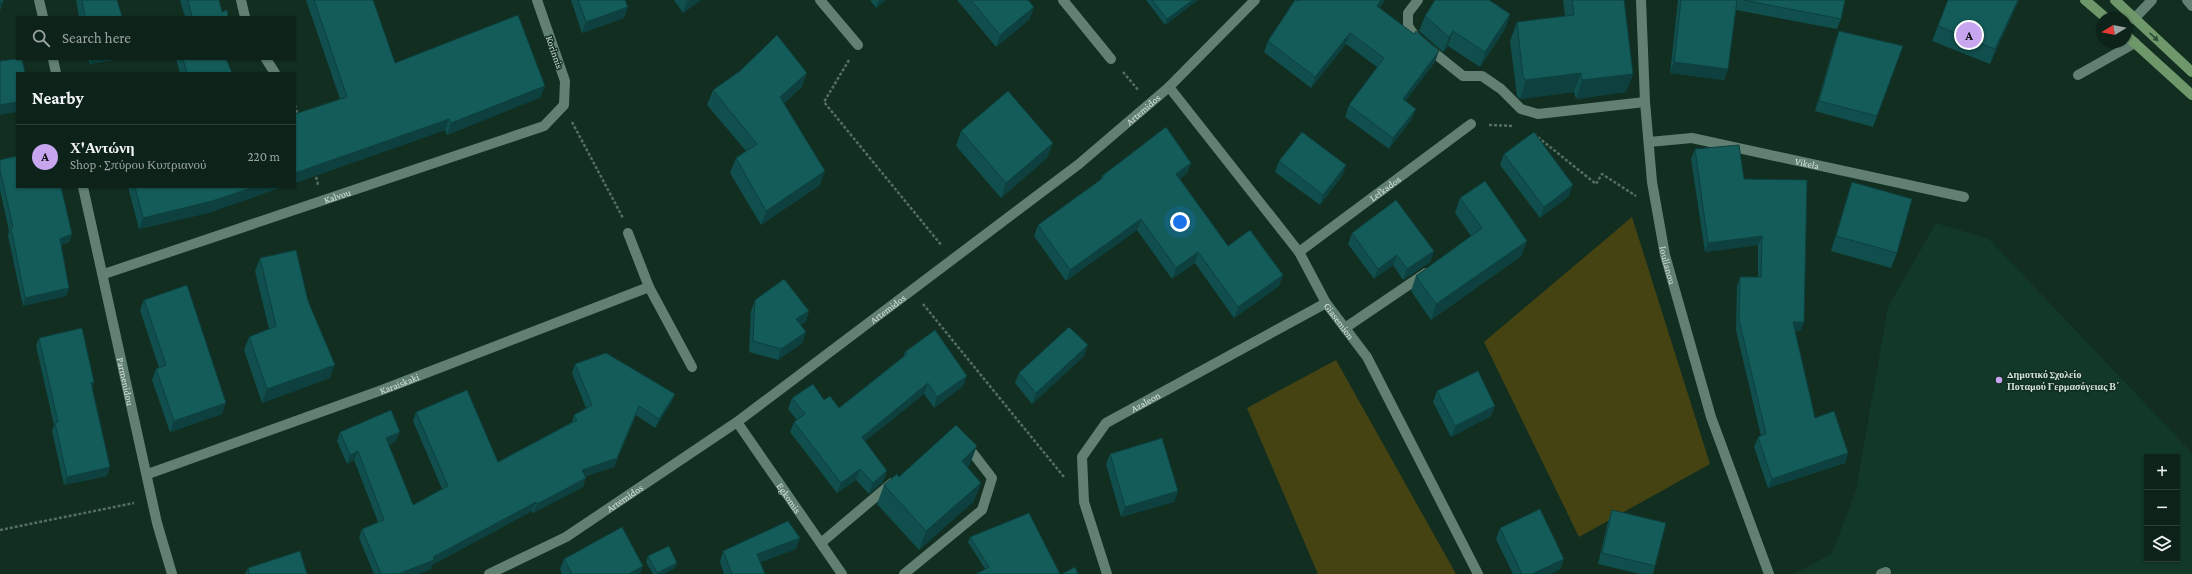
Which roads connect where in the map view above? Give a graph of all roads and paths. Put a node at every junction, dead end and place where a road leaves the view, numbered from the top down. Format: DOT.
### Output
graph roads {
  1 [pos="39,0"];
  2 [pos="241,0"];
  3 [pos="537,0"];
  4 [pos="820,0"];
  5 [pos="1063,0"];
  6 [pos="1254,0"];
  7 [pos="1418,0"];
  8 [pos="1641,0"];
  9 [pos="2085,0"];
  10 [pos="2115,0"];
  11 [pos="2152,0"];
  12 [pos="2187,0"];
  13 [pos="2192,6"];
  14 [pos="2099,12"];
  15 [pos="43,16"];
  16 [pos="245,16"];
  17 [pos="2134,19"];
  18 [pos="2132,40"];
  19 [pos="2135,43"];
  20 [pos="858,45"];
  21 [pos="1111,59"];
  22 [pos="53,60"];
  23 [pos="267,60"];
  24 [pos="56,72"];
  25 [pos="274,72"];
  26 [pos="2192,72"];
  27 [pos="2078,75"];
  28 [pos="1169,87"];
  29 [pos="2192,95"];
  30 [pos="1645,102"];
  31 [pos="1150,103"];
  32 [pos="564,105"];
  33 [pos="296,108"];
  34 [pos="299,119"];
  35 [pos="1471,124"];
  36 [pos="1517,126"];
  37 [pos="1531,131"];
  38 [pos="1650,142"];
  39 [pos="314,171"];
  40 [pos="83,188"];
  41 [pos="1964,198"];
  42 [pos="323,201"];
  43 [pos="1656,209"];
  44 [pos="624,220"];
  45 [pos="628,233"];
  46 [pos="1299,252"];
  47 [pos="952,259"];
  48 [pos="1435,266"];
  49 [pos="104,274"];
  50 [pos="649,287"];
  51 [pos="912,290"];
  52 [pos="1326,303"];
  53 [pos="1345,328"];
  54 [pos="692,367"];
  55 [pos="737,422"];
  56 [pos="960,436"];
  57 [pos="148,474"];
  58 [pos="900,476"];
  59 [pos="1065,478"];
  60 [pos="152,499"];
  61 [pos="0,530"];
  62 [pos="821,543"];
  63 [pos="172,574"];
  64 [pos="489,574"];
  65 [pos="842,574"];
  66 [pos="904,574"];
  67 [pos="1107,574"];
  68 [pos="1478,574"];
  69 [pos="1768,574"];
  1 -- 15 [label="street"];
  2 -- 16 [label="street"];
  3 -- 32 [label="street, Korinnis"];
  4 -- 20 [label="street"];
  5 -- 21 [label="street"];
  6 -- 28 [label="street, Artemidos"];
  7 -- 30 [label="street"];
  8 -- 30 [label="street, Ioulianou"];
  9 -- 14 [label="main road"];
  10 -- 17 [label="main road"];
  11 -- 17 [label="street"];
  12 -- 13 [label="street"];
  17 -- 26 [label="main road, one-way"];
  18 -- 19 [label="main road"];
  19 -- 27 [label="street"];
  19 -- 29 [label="main road"];
  20 -- 47 [label="path"];
  21 -- 31 [label="path"];
  22 -- 24 [label="street"];
  23 -- 25 [label="street"];
  28 -- 31 [label="street, Artemidos"];
  28 -- 46 [label="street, Giasemion"];
  30 -- 38 [label="street, Ioulianou"];
  31 -- 47 [label="street, Artemidos"];
  32 -- 42 [label="street, Kalvou"];
  32 -- 44 [label="path"];
  33 -- 34 [label="path"];
  35 -- 36 [label="path"];
  35 -- 46 [label="street, Lefkados"];
  37 -- 43 [label="path"];
  38 -- 41 [label="street, Vikela"];
  38 -- 43 [label="street, Ioulianou"];
  39 -- 42 [label="path"];
  40 -- 49 [label="street, Parmenidou"];
  42 -- 49 [label="street, Kalvou"];
  43 -- 69 [label="street, Ioulianou"];
  45 -- 50 [label="street"];
  46 -- 52 [label="street, Giasemion"];
  47 -- 51 [label="street, Artemidos"];
  48 -- 53 [label="street"];
  49 -- 57 [label="street, Parmenidou"];
  50 -- 54 [label="street"];
  50 -- 57 [label="street, Karaiskaki"];
  51 -- 55 [label="street, Artemidos"];
  51 -- 59 [label="path"];
  52 -- 53 [label="street, Giasemion"];
  52 -- 67 [label="street, Azaleon"];
  53 -- 68 [label="street, Giasemion"];
  55 -- 62 [label="street, Egkomis"];
  55 -- 64 [label="street, Artemidos"];
  56 -- 66 [label="street"];
  57 -- 60 [label="street, Parmenidou"];
  58 -- 62 [label="street"];
  60 -- 61 [label="path"];
  60 -- 63 [label="street, Parmenidou"];
  62 -- 65 [label="street, Egkomis"];
}
